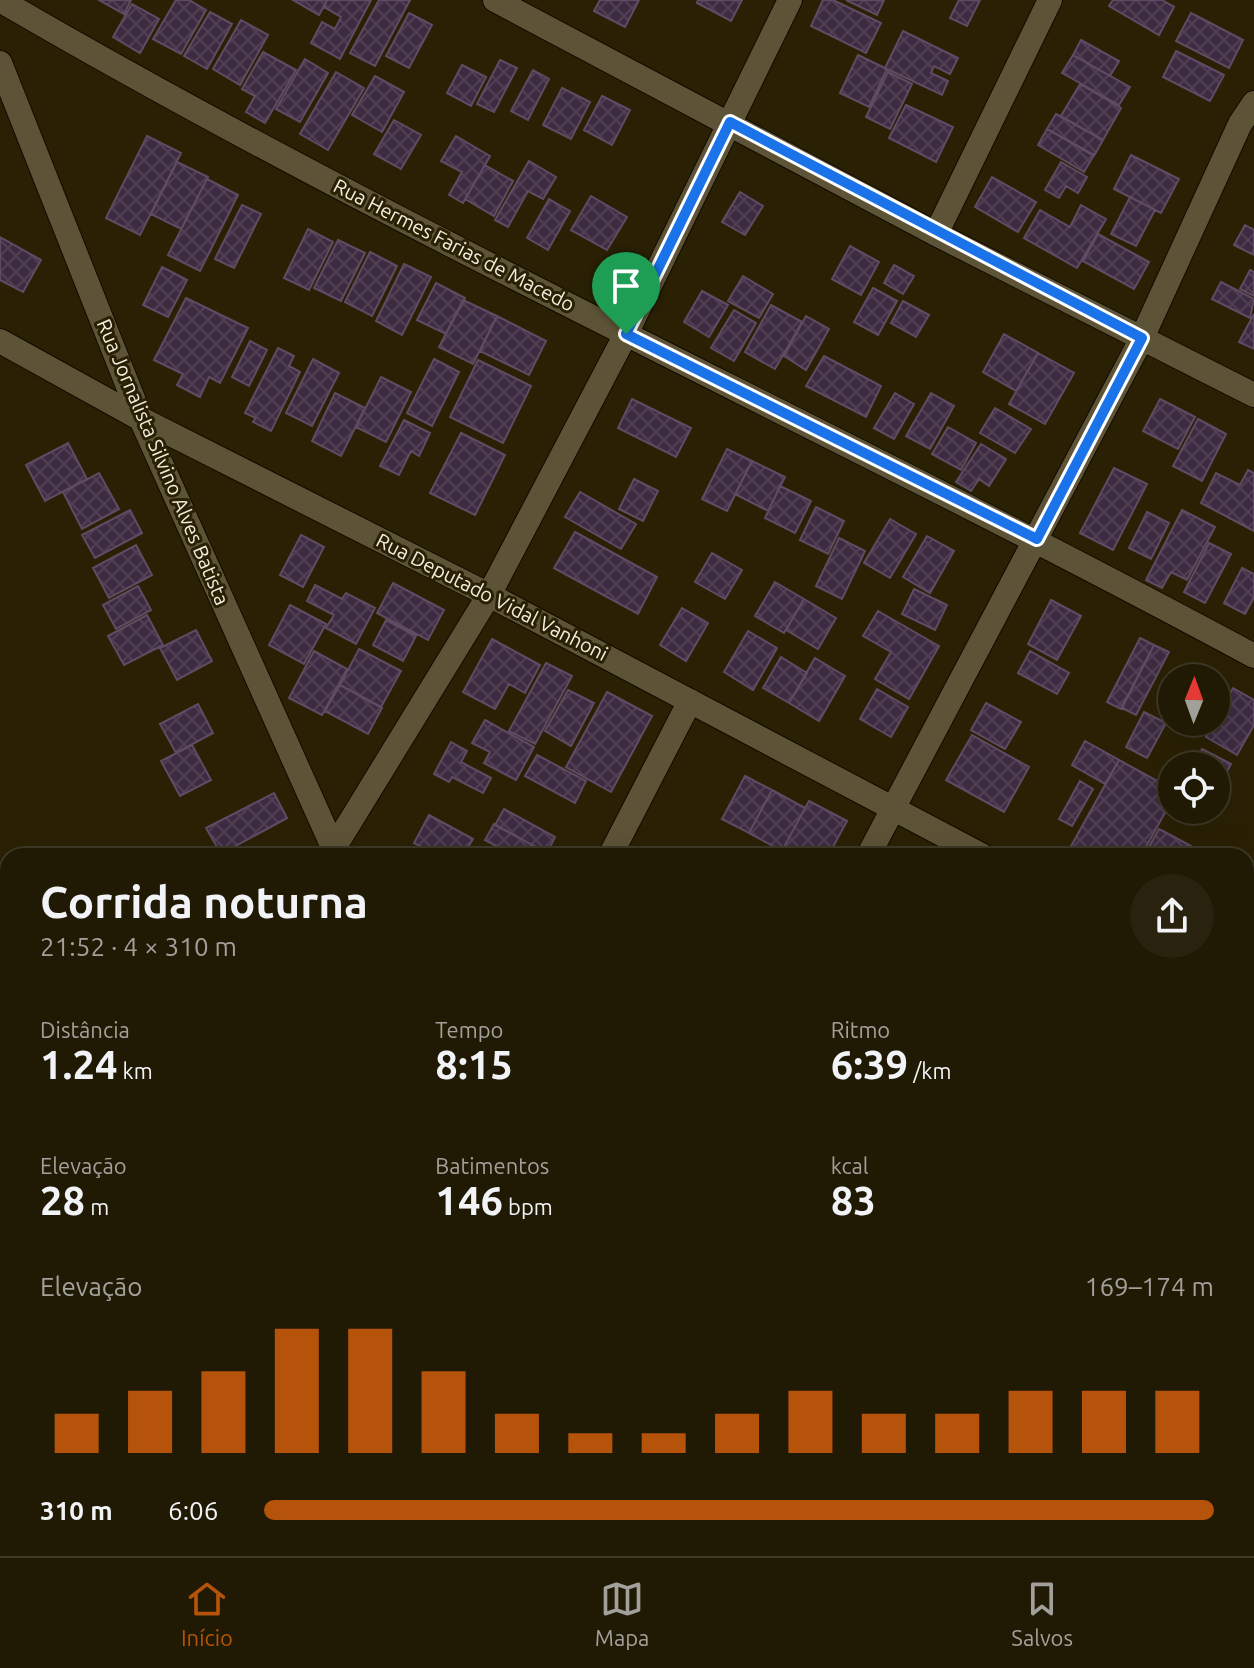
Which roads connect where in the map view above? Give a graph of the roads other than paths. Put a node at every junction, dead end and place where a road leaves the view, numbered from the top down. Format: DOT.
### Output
graph roads {
  1 [pos="0,0"];
  2 [pos="495,0"];
  3 [pos="790,0"];
  4 [pos="1050,0"];
  5 [pos="0,63"];
  6 [pos="1254,103"];
  7 [pos="730,122"];
  8 [pos="1247,128"];
  9 [pos="936,234"];
  10 [pos="626,334"];
  11 [pos="1142,338"];
  12 [pos="0,341"];
  13 [pos="1254,395"];
  14 [pos="141,419"];
  15 [pos="1037,539"];
  16 [pos="489,595"];
  17 [pos="1254,656"];
  18 [pos="690,701"];
  19 [pos="893,808"];
  20 [pos="334,848"];
  21 [pos="338,848"];
  22 [pos="614,848"];
  23 [pos="872,848"];
  24 [pos="968,848"];
  1 -- 10 [label="street, Rua Hermes Farias de Macedo"];
  2 -- 7 [label="street"];
  3 -- 7 [label="street"];
  4 -- 9 [label="street"];
  5 -- 14 [label="street, Rua Jornalista Silvino Alves Batista"];
  6 -- 8 [label="street"];
  7 -- 9 [label="street"];
  7 -- 10 [label="street"];
  8 -- 11 [label="street"];
  9 -- 11 [label="street"];
  10 -- 15 [label="street, Rua Hermes Farias de Macedo"];
  10 -- 16 [label="street"];
  11 -- 13 [label="street"];
  11 -- 15 [label="street"];
  12 -- 14 [label="street, Rua Deputado Vidal Vanhoni"];
  14 -- 16 [label="street, Rua Deputado Vidal Vanhoni"];
  14 -- 20 [label="street, Rua Jornalista Silvino Alves Batista"];
  15 -- 17 [label="street, Rua Hermes Farias de Macedo"];
  15 -- 19 [label="street"];
  16 -- 18 [label="street, Rua Deputado Vidal Vanhoni"];
  16 -- 21 [label="street"];
  18 -- 19 [label="street, Rua Deputado Vidal Vanhoni"];
  18 -- 22 [label="street"];
  19 -- 23 [label="street"];
  19 -- 24 [label="street, Rua Deputado Vidal Vanhoni"];
}
